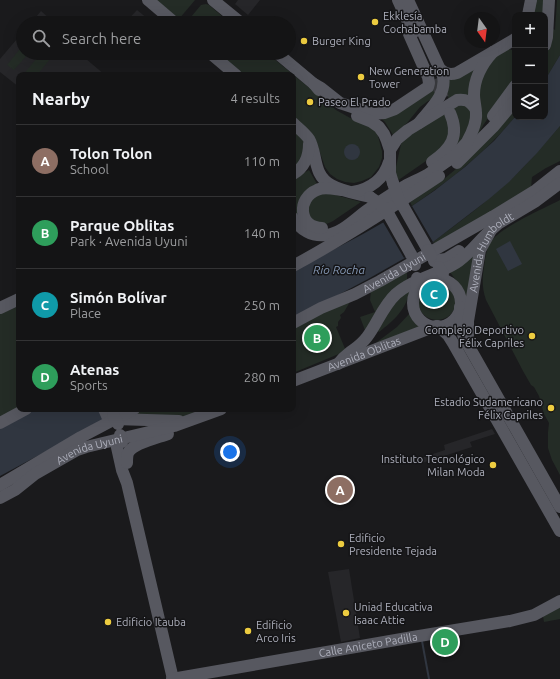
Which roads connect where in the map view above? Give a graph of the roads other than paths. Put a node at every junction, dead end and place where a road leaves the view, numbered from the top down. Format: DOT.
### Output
graph roads {
  1 [pos="148,0"];
  2 [pos="213,0"];
  3 [pos="398,0"];
  4 [pos="408,0"];
  5 [pos="531,0"];
  6 [pos="549,0"];
  7 [pos="529,12"];
  8 [pos="167,16"];
  9 [pos="232,16"];
  10 [pos="548,18"];
  11 [pos="410,27"];
  12 [pos="512,42"];
  13 [pos="504,49"];
  14 [pos="218,60"];
  15 [pos="285,60"];
  16 [pos="232,72"];
  17 [pos="437,74"];
  18 [pos="314,84"];
  19 [pos="512,90"];
  20 [pos="512,105"];
  21 [pos="476,108"];
  22 [pos="450,113"];
  23 [pos="419,123"];
  24 [pos="296,126"];
  25 [pos="308,139"];
  26 [pos="478,141"];
  27 [pos="389,154"];
  28 [pos="560,171"];
  29 [pos="296,172"];
  30 [pos="560,183"];
  31 [pos="406,186"];
  32 [pos="347,191"];
  33 [pos="368,210"];
  34 [pos="492,217"];
  35 [pos="296,222"];
  36 [pos="491,230"];
  37 [pos="436,262"];
  38 [pos="296,264"];
  39 [pos="416,286"];
  40 [pos="16,300"];
  41 [pos="460,307"];
  42 [pos="0,308"];
  43 [pos="296,321"];
  44 [pos="437,326"];
  45 [pos="470,349"];
  46 [pos="338,364"];
  47 [pos="296,380"];
  48 [pos="20,412"];
  49 [pos="131,412"];
  50 [pos="213,412"];
  51 [pos="188,422"];
  52 [pos="0,423"];
  53 [pos="115,430"];
  54 [pos="0,485"];
  55 [pos="15,490"];
  56 [pos="0,498"];
  57 [pos="560,507"];
  58 [pos="560,531"];
  59 [pos="560,601"];
  60 [pos="173,679"];
  1 -- 8 [label="main road"];
  2 -- 9 [label="main road"];
  3 -- 11 [label="main road"];
  4 -- 17 [label="main road"];
  5 -- 7 [label="main road"];
  6 -- 10 [label="main road"];
  11 -- 17 [label="main road"];
  11 -- 18 [label="main road"];
  12 -- 13 [label="main road"];
  13 -- 17 [label="main road"];
  13 -- 21 [label="main road"];
  14 -- 16 [label="main road"];
  15 -- 18 [label="main road"];
  17 -- 23 [label="main road"];
  18 -- 27 [label="main road"];
  19 -- 26 [label="main road"];
  20 -- 26 [label="main road"];
  21 -- 23 [label="main road"];
  21 -- 31 [label="main road"];
  22 -- 31 [label="main road"];
  23 -- 27 [label="main road"];
  24 -- 25 [label="main road"];
  25 -- 29 [label="main road"];
  25 -- 32 [label="main road"];
  26 -- 38 [label="main road"];
  27 -- 32 [label="main road"];
  27 -- 37 [label="main road, bridge"];
  28 -- 34 [label="main road, Avenida Humboldt"];
  30 -- 36 [label="main road, Avenida Humboldt"];
  31 -- 33 [label="main road"];
  32 -- 33 [label="main road"];
  32 -- 39 [label="main road, bridge"];
  33 -- 35 [label="main road"];
  34 -- 37 [label="main road, Avenida Humboldt"];
  34 -- 43 [label="main road, Avenida Uyuni"];
  36 -- 45 [label="main road, Avenida Humboldt"];
  36 -- 46 [label="main road"];
  37 -- 39 [label="main road"];
  37 -- 41 [label="main road"];
  39 -- 44 [label="main road"];
  40 -- 42 [label="main road"];
  41 -- 44 [label="main road, Avenida Oblitas"];
  41 -- 45 [label="main road"];
  44 -- 46 [label="main road, Avenida Oblitas"];
  44 -- 58 [label="main road"];
  45 -- 57 [label="main road"];
  46 -- 47 [label="main road, Avenida Oblitas"];
  48 -- 52 [label="main road"];
  49 -- 53 [label="main road, Avenida Uyuni"];
  50 -- 51 [label="main road"];
  51 -- 53 [label="main road"];
  51 -- 53 [label="main road"];
  51 -- 55 [label="main road, Avenida Uyuni"];
  53 -- 54 [label="main road, Avenida Uyuni"];
  53 -- 55 [label="main road"];
  53 -- 60 [label="main road"];
  55 -- 56 [label="main road, Avenida Uyuni"];
  59 -- 60 [label="main road, Calle Aniceto Padilla"];
}
